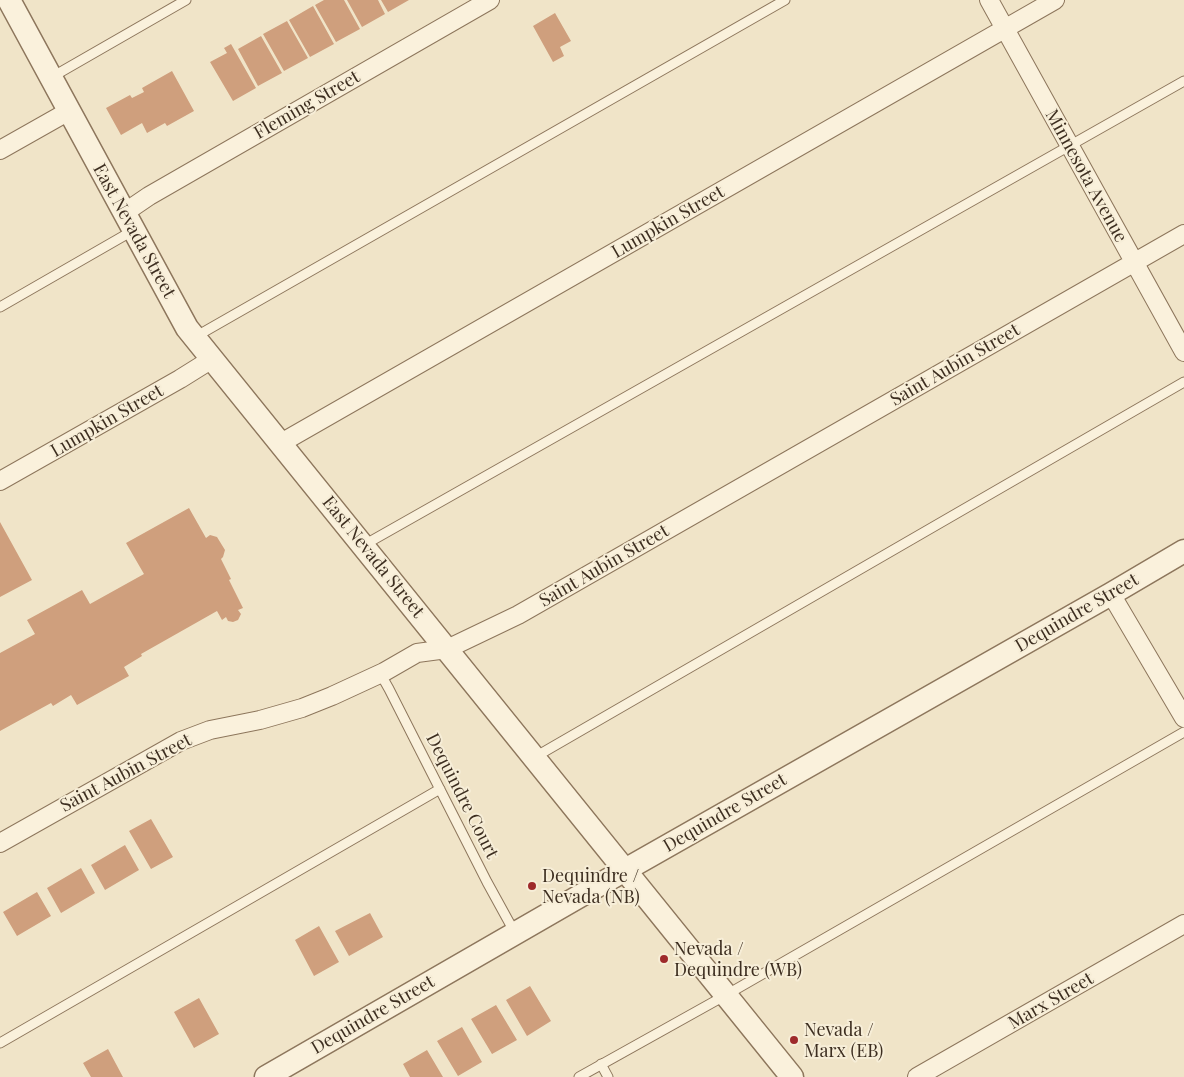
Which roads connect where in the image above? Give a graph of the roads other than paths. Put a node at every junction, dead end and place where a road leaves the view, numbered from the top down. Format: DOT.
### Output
graph roads {
  1 [pos="9,0"];
  2 [pos="186,0"];
  3 [pos="490,0"];
  4 [pos="785,0"];
  5 [pos="989,0"];
  6 [pos="1055,0"];
  7 [pos="1005,29"];
  8 [pos="51,77"];
  9 [pos="1184,81"];
  10 [pos="69,111"];
  11 [pos="1070,146"];
  12 [pos="0,150"];
  13 [pos="129,221"];
  14 [pos="1184,234"];
  15 [pos="1134,262"];
  16 [pos="0,307"];
  17 [pos="195,337"];
  18 [pos="1184,352"];
  19 [pos="212,359"];
  20 [pos="1184,382"];
  21 [pos="281,443"];
  22 [pos="0,482"];
  23 [pos="363,545"];
  24 [pos="1184,551"];
  25 [pos="1111,594"];
  26 [pos="447,649"];
  27 [pos="380,673"];
  28 [pos="1184,718"];
  29 [pos="1184,732"];
  30 [pos="534,757"];
  31 [pos="440,789"];
  32 [pos="0,843"];
  33 [pos="625,870"];
  34 [pos="1184,924"];
  35 [pos="515,933"];
  36 [pos="726,996"];
  37 [pos="0,1043"];
  38 [pos="601,1064"];
  39 [pos="266,1077"];
  40 [pos="579,1077"];
  41 [pos="608,1077"];
  42 [pos="792,1077"];
  43 [pos="917,1077"];
  1 -- 8 [label="street, East Nevada Street"];
  2 -- 8 [label="lane"];
  3 -- 13 [label="street, Fleming Street"];
  4 -- 17 [label="lane"];
  5 -- 7 [label="street, Minnesota Avenue"];
  6 -- 7 [label="street, Lumpkin Street"];
  7 -- 11 [label="street, Minnesota Avenue"];
  7 -- 21 [label="street, Lumpkin Street"];
  8 -- 10 [label="street, East Nevada Street"];
  9 -- 11 [label="lane"];
  10 -- 12 [label="street"];
  10 -- 13 [label="street, East Nevada Street"];
  11 -- 15 [label="street, Minnesota Avenue"];
  11 -- 23 [label="lane"];
  13 -- 16 [label="lane"];
  13 -- 17 [label="street, East Nevada Street"];
  14 -- 15 [label="street, Saint Aubin Street"];
  15 -- 18 [label="street, Minnesota Avenue"];
  15 -- 26 [label="street, Saint Aubin Street"];
  17 -- 19 [label="street, East Nevada Street"];
  19 -- 21 [label="street, East Nevada Street"];
  19 -- 22 [label="street, Lumpkin Street"];
  20 -- 30 [label="lane"];
  21 -- 23 [label="street, East Nevada Street"];
  23 -- 26 [label="street, East Nevada Street"];
  24 -- 25 [label="street, Dequindre Street"];
  25 -- 28 [label="street"];
  25 -- 33 [label="street, Dequindre Street"];
  26 -- 27 [label="street, Saint Aubin Street"];
  26 -- 30 [label="street, East Nevada Street"];
  27 -- 31 [label="lane, Dequindre Court"];
  27 -- 32 [label="street, Saint Aubin Street"];
  29 -- 36 [label="lane"];
  30 -- 33 [label="street, East Nevada Street"];
  31 -- 35 [label="lane, Dequindre Court"];
  31 -- 37 [label="lane"];
  33 -- 35 [label="street, Dequindre Street"];
  33 -- 36 [label="street, East Nevada Street"];
  34 -- 43 [label="street, Marx Street"];
  35 -- 39 [label="street, Dequindre Street"];
  36 -- 38 [label="lane"];
  36 -- 42 [label="street, East Nevada Street"];
  38 -- 40 [label="lane"];
  38 -- 41 [label="lane"];
}
